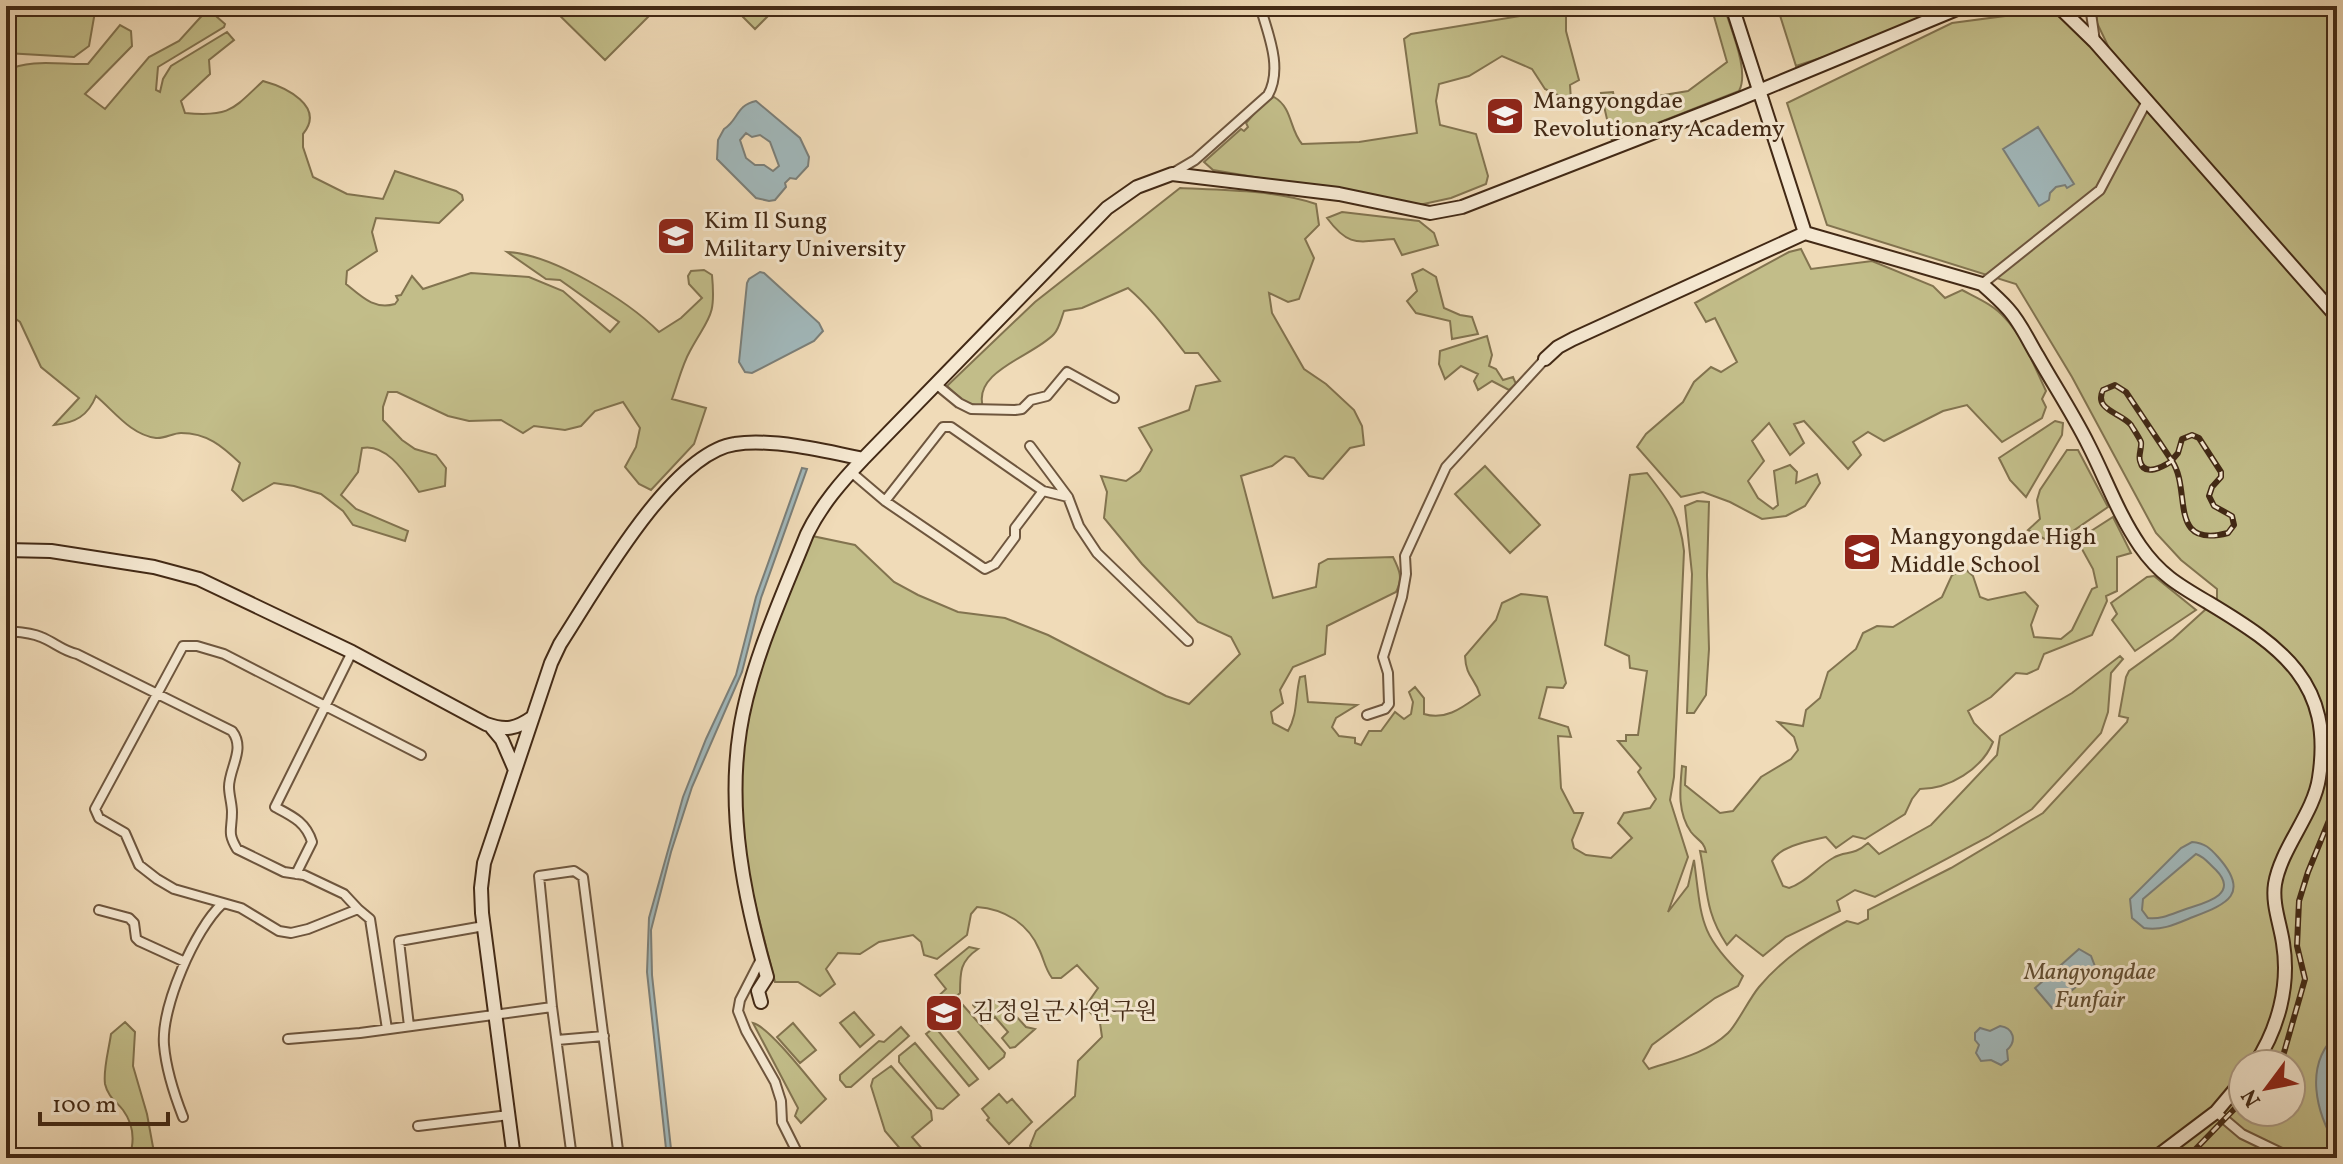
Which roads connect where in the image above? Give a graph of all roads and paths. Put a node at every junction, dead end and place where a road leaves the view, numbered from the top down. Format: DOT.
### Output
graph roads {
  1 [pos="1260,6"];
  2 [pos="1732,6"];
  3 [pos="1964,6"];
  4 [pos="2058,6"];
  5 [pos="2090,6"];
  6 [pos="2095,42"];
  7 [pos="1759,91"];
  8 [pos="2147,101"];
  9 [pos="1172,174"];
  10 [pos="1805,233"];
  11 [pos="1982,284"];
  12 [pos="2337,317"];
  13 [pos="1545,359"];
  14 [pos="937,385"];
  15 [pos="1114,398"];
  16 [pos="1030,446"];
  17 [pos="863,459"];
  18 [pos="851,472"];
  19 [pos="1043,491"];
  20 [pos="1068,497"];
  21 [pos="885,501"];
  22 [pos="6,550"];
  23 [pos="10,587"];
  24 [pos="7,631"];
  25 [pos="1188,641"];
  26 [pos="6,651"];
  27 [pos="352,652"];
  28 [pos="157,693"];
  29 [pos="325,706"];
  30 [pos="1367,715"];
  31 [pos="533,717"];
  32 [pos="486,724"];
  33 [pos="421,755"];
  34 [pos="515,770"];
  35 [pos="296,874"];
  36 [pos="222,904"];
  37 [pos="358,909"];
  38 [pos="99,910"];
  39 [pos="484,926"];
  40 [pos="761,959"];
  41 [pos="185,962"];
  42 [pos="761,1002"];
  43 [pos="552,1007"];
  44 [pos="496,1014"];
  45 [pos="409,1026"];
  46 [pos="387,1029"];
  47 [pos="604,1036"];
  48 [pos="288,1039"];
  49 [pos="557,1040"];
  50 [pos="2264,1048"];
  51 [pos="2227,1099"];
  52 [pos="2216,1112"];
  53 [pos="509,1115"];
  54 [pos="183,1117"];
  55 [pos="418,1126"];
  56 [pos="514,1158"];
  57 [pos="572,1158"];
  58 [pos="619,1158"];
  59 [pos="800,1158"];
  60 [pos="2155,1158"];
  61 [pos="2292,1158"];
  1 -- 9 [label="street"];
  2 -- 7 [label="street"];
  3 -- 7 [label="street"];
  4 -- 6 [label="street"];
  5 -- 6 [label="street"];
  6 -- 8 [label="street"];
  7 -- 9 [label="street"];
  7 -- 10 [label="street"];
  8 -- 11 [label="street"];
  8 -- 12 [label="street"];
  9 -- 14 [label="street"];
  10 -- 11 [label="street"];
  10 -- 13 [label="street"];
  11 -- 50 [label="street"];
  13 -- 30 [label="street"];
  14 -- 15 [label="street"];
  14 -- 17 [label="street"];
  16 -- 20 [label="street"];
  17 -- 18 [label="street"];
  17 -- 31 [label="street"];
  18 -- 21 [label="street"];
  18 -- 40 [label="street"];
  19 -- 20 [label="street"];
  19 -- 21 [label="street"];
  19 -- 21 [label="street"];
  20 -- 25 [label="street"];
  22 -- 27 [label="street"];
  23 -- 24 [label="street"];
  24 -- 26 [label="street"];
  24 -- 28 [label="street"];
  27 -- 29 [label="street"];
  27 -- 32 [label="street"];
  28 -- 29 [label="street"];
  28 -- 35 [label="street"];
  28 -- 36 [label="street"];
  29 -- 33 [label="street"];
  29 -- 35 [label="street"];
  31 -- 32 [label="street"];
  31 -- 34 [label="street"];
  32 -- 34 [label="street"];
  34 -- 39 [label="street"];
  35 -- 37 [label="street"];
  36 -- 37 [label="street"];
  36 -- 41 [label="street"];
  37 -- 46 [label="street"];
  38 -- 41 [label="street"];
  39 -- 44 [label="street"];
  39 -- 45 [label="street"];
  40 -- 42 [label="street"];
  40 -- 59 [label="street"];
  41 -- 54 [label="street"];
  43 -- 44 [label="street"];
  43 -- 47 [label="street"];
  43 -- 49 [label="street"];
  44 -- 45 [label="street"];
  44 -- 53 [label="street"];
  45 -- 46 [label="street"];
  46 -- 48 [label="street"];
  47 -- 49 [label="street"];
  47 -- 58 [label="street"];
  49 -- 57 [label="street"];
  51 -- 52 [label="street"];
  52 -- 60 [label="street"];
  52 -- 61 [label="street"];
  53 -- 55 [label="street"];
  53 -- 56 [label="street"];
}
